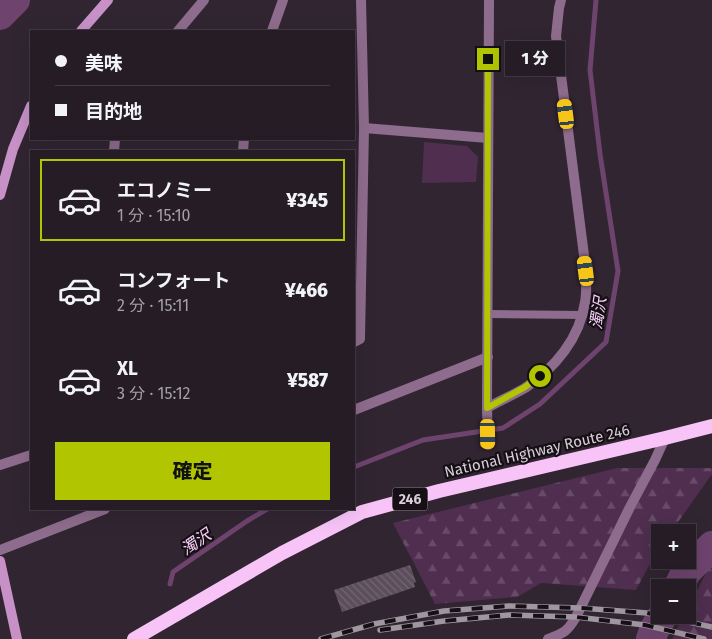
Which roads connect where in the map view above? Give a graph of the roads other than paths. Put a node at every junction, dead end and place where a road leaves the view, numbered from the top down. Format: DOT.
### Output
graph roads {
  1 [pos="108,0"];
  2 [pos="204,0"];
  3 [pos="283,0"];
  4 [pos="361,0"];
  5 [pos="489,0"];
  6 [pos="561,0"];
  7 [pos="82,30"];
  8 [pos="179,30"];
  9 [pos="272,30"];
  10 [pos="30,108"];
  11 [pos="364,128"];
  12 [pos="488,138"];
  13 [pos="358,182"];
  14 [pos="0,195"];
  15 [pos="488,314"];
  16 [pos="583,315"];
  17 [pos="355,342"];
  18 [pos="488,357"];
  19 [pos="487,408"];
  20 [pos="355,410"];
  21 [pos="712,426"];
  22 [pos="665,438"];
  23 [pos="488,445"];
  24 [pos="30,454"];
  25 [pos="0,465"];
  26 [pos="102,510"];
  27 [pos="0,550"];
  28 [pos="0,561"];
  29 [pos="17,639"];
  30 [pos="134,639"];
  31 [pos="548,639"];
  1 -- 7 [label="main road"];
  2 -- 8 [label="street"];
  3 -- 9 [label="street"];
  4 -- 11 [label="street"];
  5 -- 12 [label="street"];
  6 -- 16 [label="street"];
  10 -- 14 [label="main road"];
  11 -- 12 [label="street"];
  11 -- 13 [label="street"];
  12 -- 15 [label="street"];
  13 -- 17 [label="street"];
  15 -- 16 [label="lane"];
  15 -- 18 [label="street"];
  16 -- 19 [label="street"];
  18 -- 19 [label="street"];
  18 -- 20 [label="street"];
  19 -- 23 [label="street"];
  21 -- 22 [label="highway, National Highway Route 246 / 246"];
  22 -- 30 [label="highway, National Highway Route 246 / 246"];
  22 -- 31 [label="street"];
  24 -- 25 [label="street"];
  26 -- 27 [label="street"];
  28 -- 29 [label="main road"];
}
